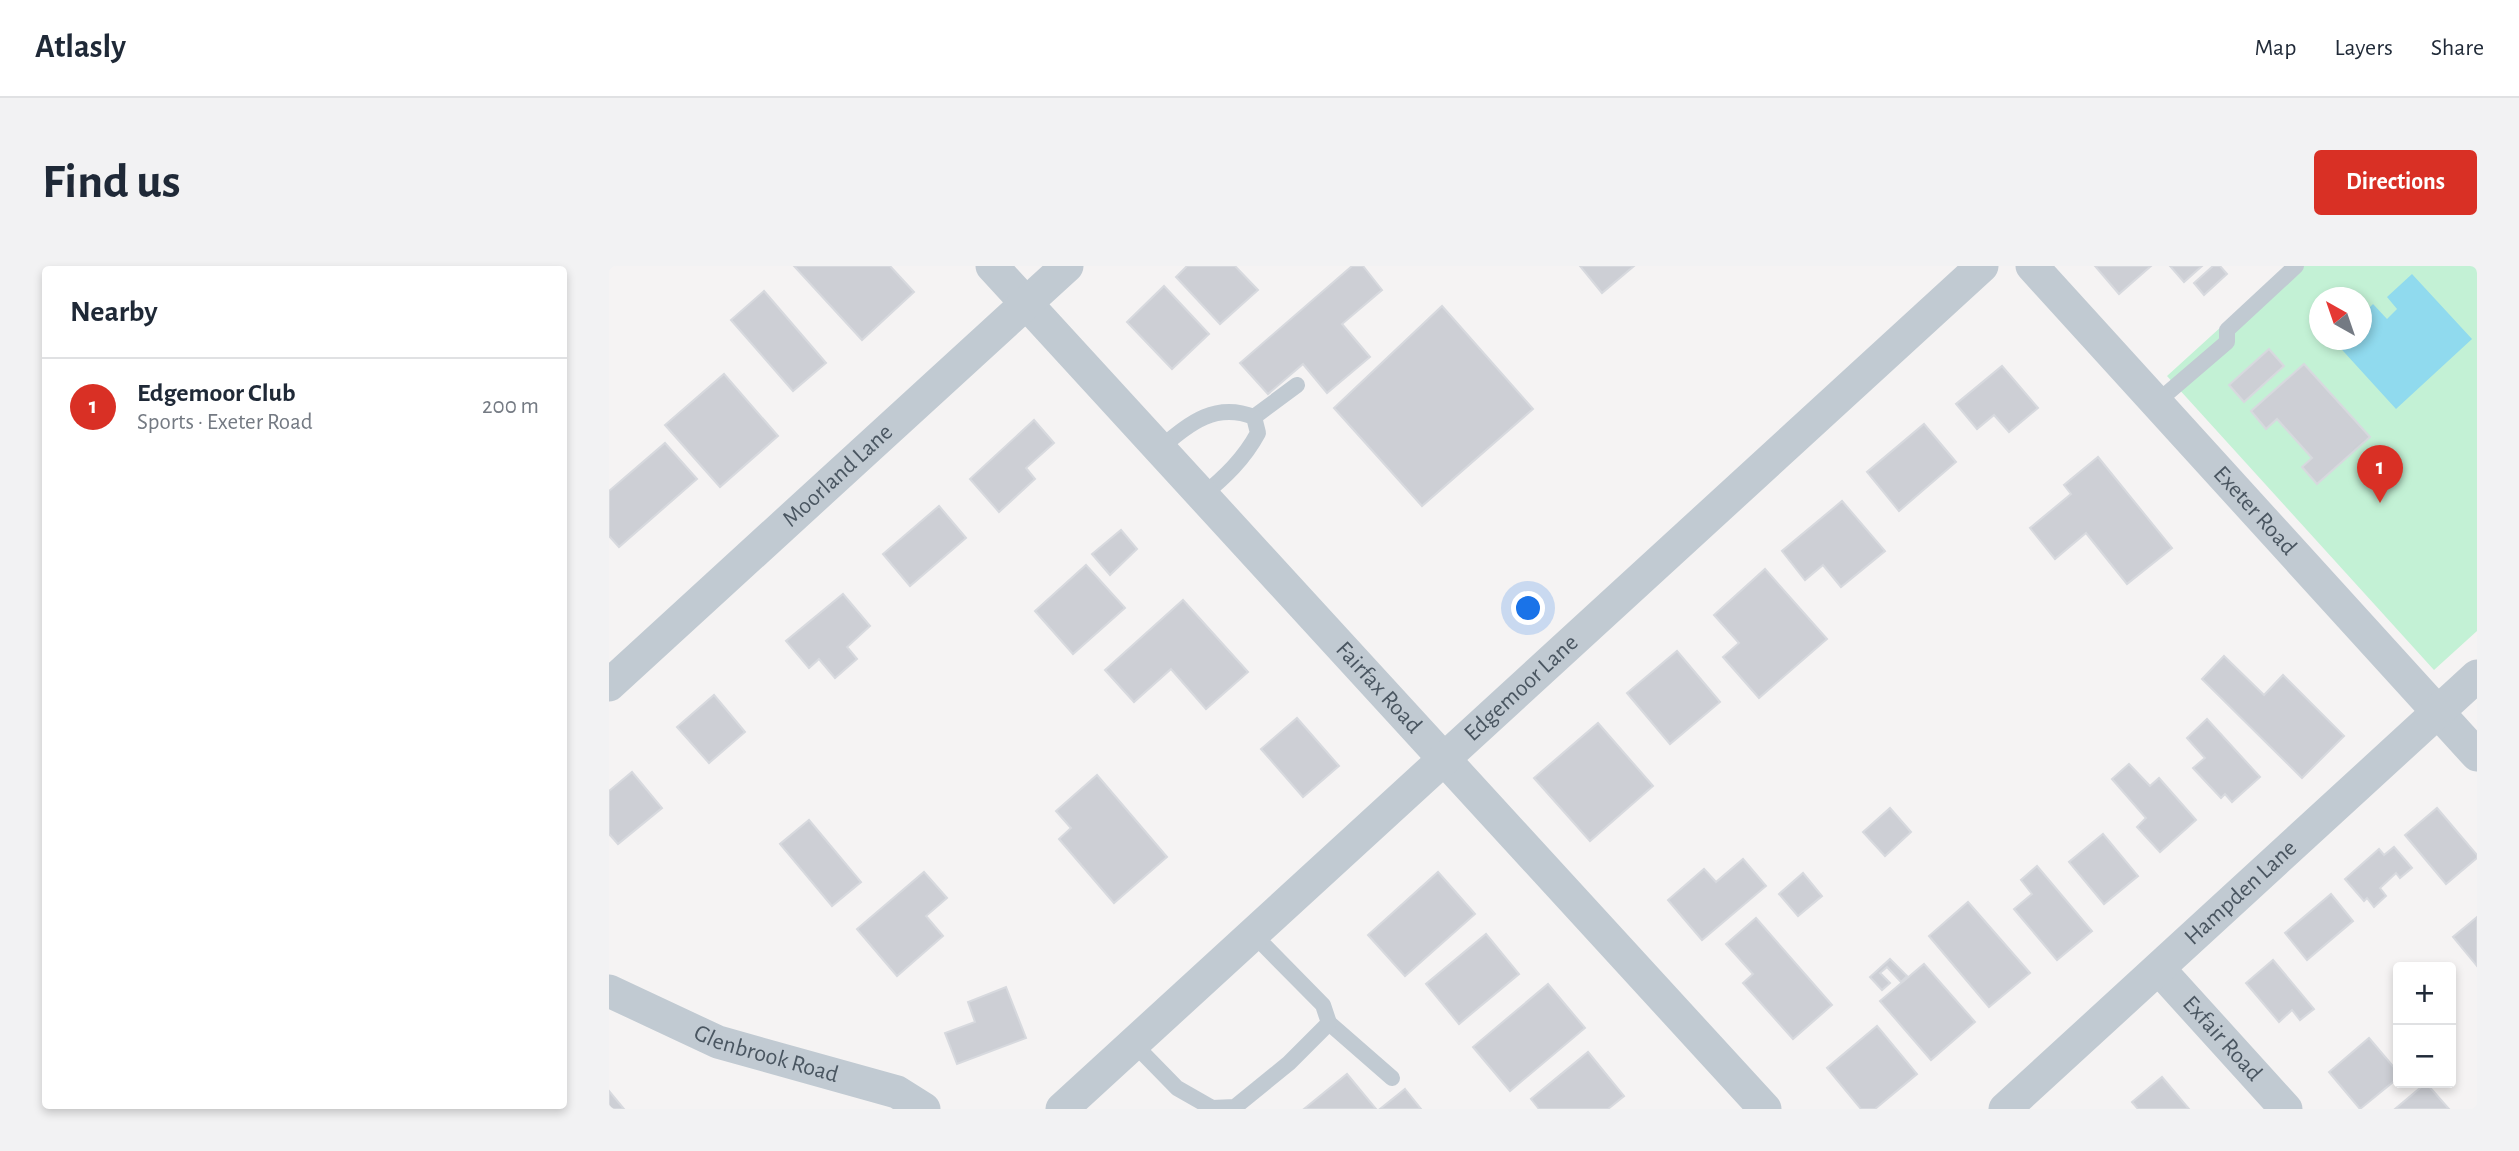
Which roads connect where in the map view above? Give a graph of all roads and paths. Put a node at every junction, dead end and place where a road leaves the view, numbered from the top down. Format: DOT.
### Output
graph roads {
  1 [pos="992,266"];
  2 [pos="1067,266"];
  3 [pos="1982,266"];
  4 [pos="2032,266"];
  5 [pos="2296,266"];
  6 [pos="1026,303"];
  7 [pos="1297,385"];
  8 [pos="2157,402"];
  9 [pos="1254,417"];
  10 [pos="1159,449"];
  11 [pos="1202,496"];
  12 [pos="2477,676"];
  13 [pos="609,685"];
  14 [pos="2437,712"];
  15 [pos="2477,755"];
  16 [pos="1444,759"];
  17 [pos="1254,934"];
  18 [pos="2159,969"];
  19 [pos="609,991"];
  20 [pos="1329,1023"];
  21 [pos="1134,1044"];
  22 [pos="1391,1078"];
  23 [pos="924,1109"];
  24 [pos="1062,1109"];
  25 [pos="1765,1109"];
  26 [pos="2005,1109"];
  27 [pos="2286,1109"];
  1 -- 6 [label="street, Fairfax Road"];
  2 -- 6 [label="street, Moorland Lane"];
  3 -- 16 [label="street, Edgemoor Lane"];
  4 -- 8 [label="street, Exeter Road"];
  5 -- 8 [label="lane"];
  6 -- 10 [label="street, Fairfax Road"];
  6 -- 13 [label="street, Moorland Lane"];
  7 -- 9 [label="lane"];
  8 -- 14 [label="street, Exeter Road"];
  9 -- 10 [label="lane"];
  9 -- 11 [label="lane"];
  10 -- 11 [label="street, Fairfax Road"];
  11 -- 16 [label="street, Fairfax Road"];
  12 -- 14 [label="street, Hampden Lane"];
  14 -- 15 [label="street, Exeter Road"];
  14 -- 18 [label="street, Hampden Lane"];
  16 -- 17 [label="street, Edgemoor Lane"];
  16 -- 25 [label="street, Fairfax Road"];
  17 -- 20 [label="lane"];
  17 -- 21 [label="street, Edgemoor Lane"];
  18 -- 26 [label="street, Hampden Lane"];
  18 -- 27 [label="street, Exfair Road"];
  19 -- 23 [label="street, Glenbrook Road"];
  20 -- 21 [label="lane"];
  20 -- 22 [label="lane"];
  21 -- 24 [label="street, Edgemoor Lane"];
}
